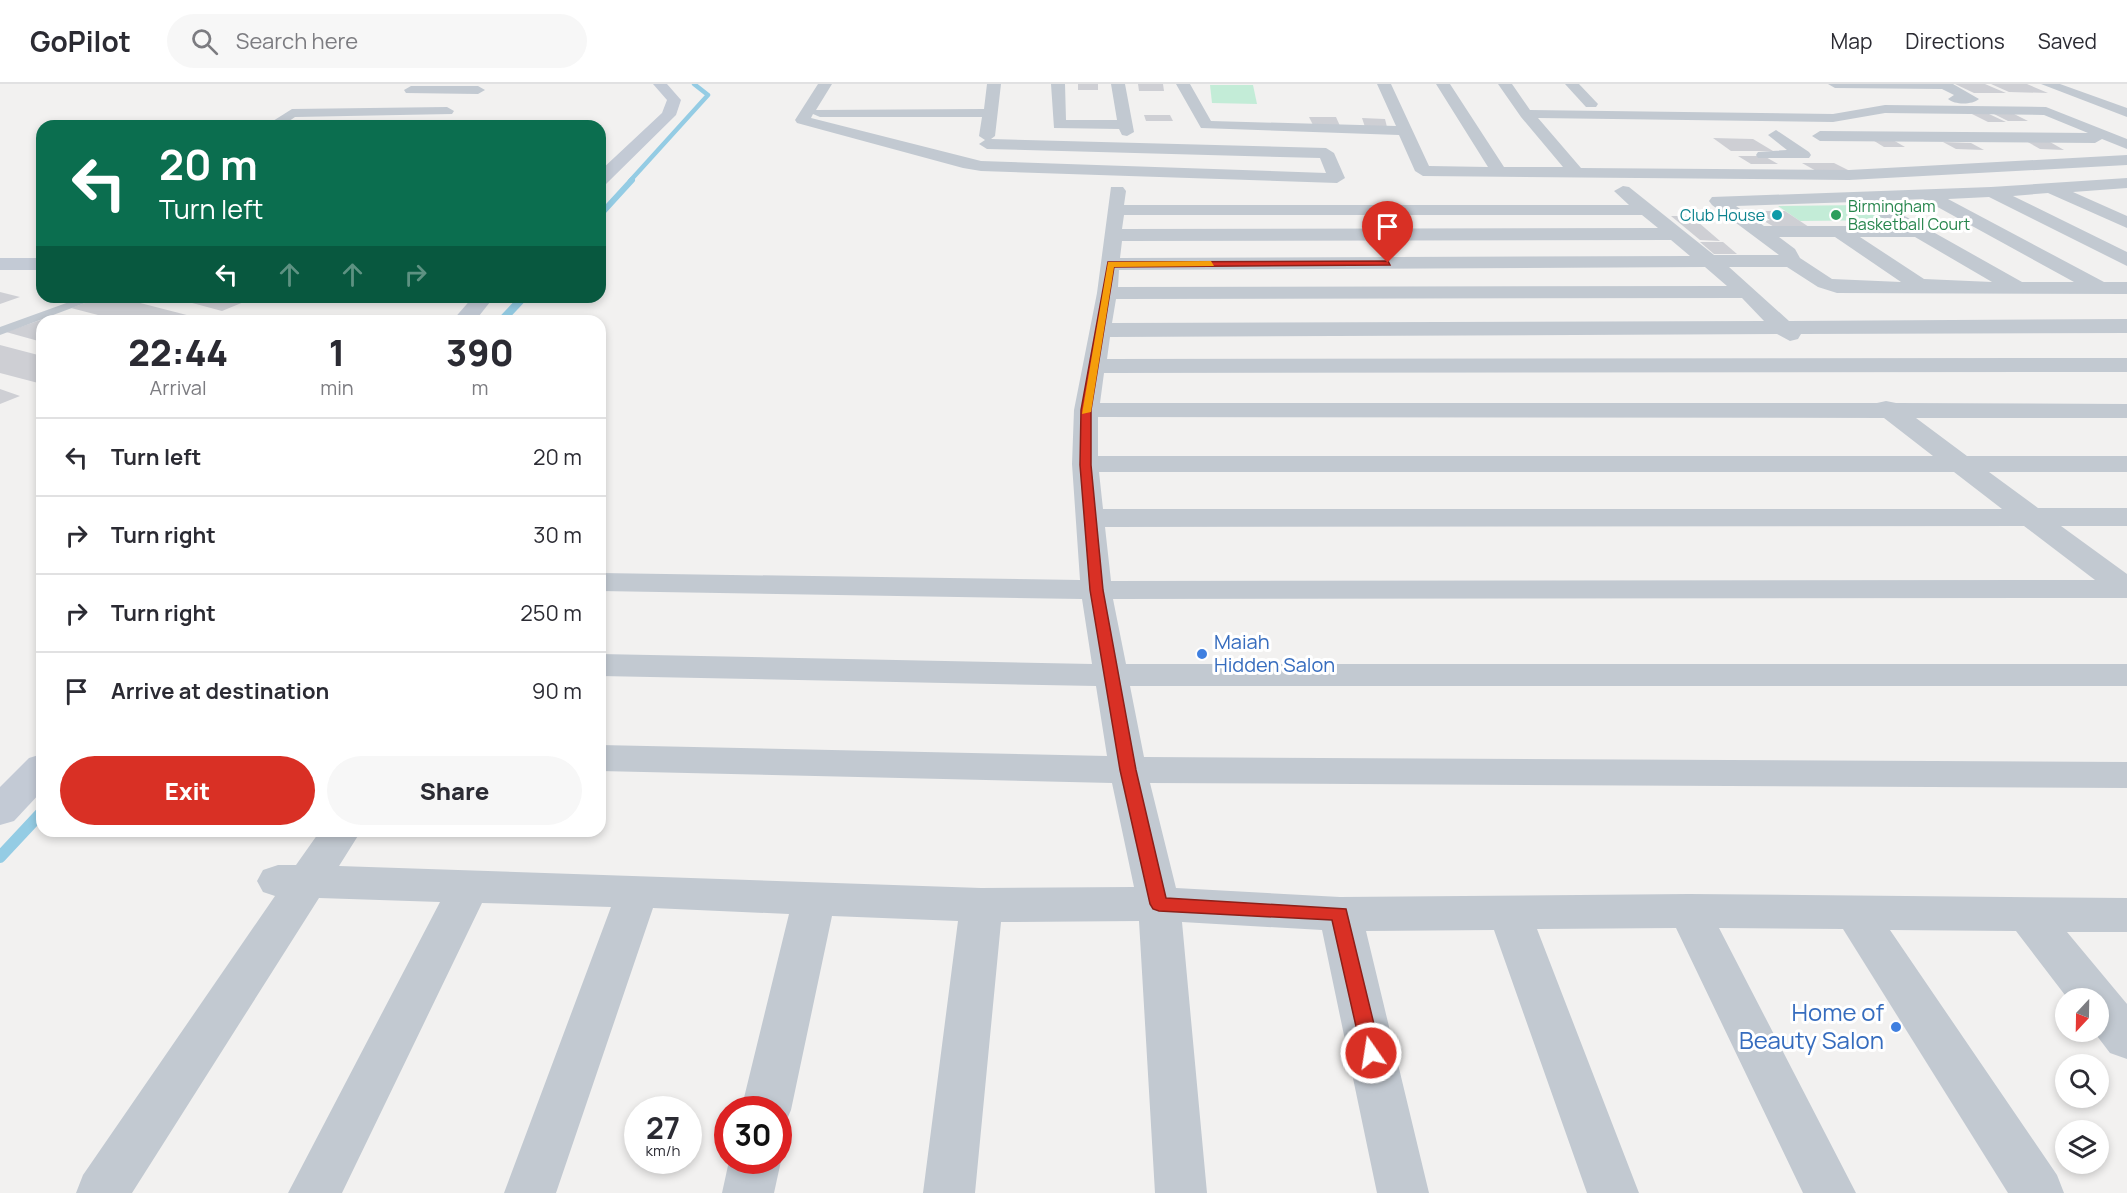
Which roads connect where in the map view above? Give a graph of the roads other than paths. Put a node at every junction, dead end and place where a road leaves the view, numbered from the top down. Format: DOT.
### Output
graph roads {
  1 [pos="406,84"];
  2 [pos="660,84"];
  3 [pos="1058,84"];
  4 [pos="1118,84"];
  5 [pos="1183,84"];
  6 [pos="1384,84"];
  7 [pos="1443,84"];
  8 [pos="1505,84"];
  9 [pos="1572,84"];
  10 [pos="1835,84"];
  11 [pos="2048,84"];
  12 [pos="1945,85"];
  13 [pos="482,87"];
  14 [pos="821,90"];
  15 [pos="989,92"];
  16 [pos="391,95"];
  17 [pos="840,96"];
  18 [pos="1608,98"];
  19 [pos="1831,99"];
  20 [pos="368,111"];
  21 [pos="447,111"];
  22 [pos="2127,112"];
  23 [pos="806,113"];
  24 [pos="989,113"];
  25 [pos="1526,114"];
  26 [pos="281,120"];
  27 [pos="433,120"];
  28 [pos="1406,130"];
  29 [pos="1542,132"];
  30 [pos="1565,133"];
  31 [pos="2120,141"];
  32 [pos="987,144"];
  33 [pos="1561,153"];
  34 [pos="1584,153"];
  35 [pos="1745,154"];
  36 [pos="2127,160"];
  37 [pos="981,166"];
  38 [pos="1499,172"];
  39 [pos="1576,172"];
  40 [pos="606,174"];
  41 [pos="2119,183"];
  42 [pos="2052,188"];
  43 [pos="1623,191"];
  44 [pos="2127,191"];
  45 [pos="1991,192"];
  46 [pos="1927,194"];
  47 [pos="1858,196"];
  48 [pos="1647,210"];
  49 [pos="1115,212"];
  50 [pos="2127,223"];
  51 [pos="1919,231"];
  52 [pos="1760,232"];
  53 [pos="1840,232"];
  54 [pos="1676,234"];
  55 [pos="2127,260"];
  56 [pos="1791,261"];
  57 [pos="1711,262"];
  58 [pos="0,264"];
  59 [pos="36,264"];
  60 [pos="1110,264"];
  61 [pos="1919,285"];
  62 [pos="2016,287"];
  63 [pos="2101,288"];
  64 [pos="2127,288"];
  65 [pos="1747,292"];
  66 [pos="1107,293"];
  67 [pos="78,303"];
  68 [pos="479,303"];
  69 [pos="45,315"];
  70 [pos="468,315"];
  71 [pos="36,318"];
  72 [pos="1779,326"];
  73 [pos="2127,326"];
  74 [pos="1099,330"];
  75 [pos="0,331"];
  76 [pos="2127,365"];
  77 [pos="1093,366"];
  78 [pos="1830,366"];
  79 [pos="1086,410"];
  80 [pos="2127,411"];
  81 [pos="1891,412"];
  82 [pos="2127,464"];
  83 [pos="1085,465"];
  84 [pos="1962,465"];
  85 [pos="2029,516"];
  86 [pos="2127,517"];
  87 [pos="1092,518"];
  88 [pos="606,582"];
  89 [pos="2127,589"];
  90 [pos="1096,590"];
  91 [pos="606,665"];
  92 [pos="1113,675"];
  93 [pos="2127,675"];
  94 [pos="606,758"];
  95 [pos="1128,770"];
  96 [pos="36,773"];
  97 [pos="2127,774"];
  98 [pos="3,805"];
  99 [pos="336,837"];
  100 [pos="293,882"];
  101 [pos="468,888"];
  102 [pos="638,891"];
  103 [pos="814,899"];
  104 [pos="1159,904"];
  105 [pos="981,905"];
  106 [pos="1689,911"];
  107 [pos="1855,913"];
  108 [pos="1340,914"];
  109 [pos="1510,914"];
  110 [pos="2028,915"];
  111 [pos="2127,915"];
  112 [pos="2086,988"];
  113 [pos="2109,1016"];
  114 [pos="2127,1038"];
  115 [pos="769,1096"];
  116 [pos="752,1174"];
  117 [pos="102,1193"];
  118 [pos="314,1193"];
  119 [pos="530,1193"];
  120 [pos="748,1193"];
  121 [pos="949,1193"];
  122 [pos="1181,1193"];
  123 [pos="1403,1193"];
  124 [pos="1613,1193"];
  125 [pos="1830,1193"];
  126 [pos="2038,1193"];
  1 -- 13 [label="street"];
  2 -- 40 [label="street"];
  3 -- 4 [label="street"];
  5 -- 28 [label="street"];
  6 -- 28 [label="street"];
  7 -- 38 [label="street"];
  8 -- 25 [label="street"];
  9 -- 18 [label="street"];
  10 -- 12 [label="street"];
  11 -- 22 [label="street"];
  12 -- 19 [label="street"];
  13 -- 21 [label="street"];
  14 -- 17 [label="street"];
  14 -- 23 [label="street"];
  15 -- 24 [label="street"];
  16 -- 20 [label="street"];
  20 -- 21 [label="street"];
  20 -- 26 [label="street"];
  21 -- 27 [label="street"];
  23 -- 24 [label="street"];
  23 -- 37 [label="street"];
  24 -- 32 [label="street"];
  25 -- 29 [label="street"];
  25 -- 31 [label="street"];
  28 -- 38 [label="street"];
  29 -- 30 [label="street"];
  29 -- 33 [label="street"];
  31 -- 35 [label="street"];
  32 -- 37 [label="street"];
  32 -- 37 [label="street"];
  33 -- 34 [label="street"];
  33 -- 39 [label="street"];
  36 -- 39 [label="street"];
  38 -- 39 [label="street"];
  41 -- 42 [label="street"];
  41 -- 44 [label="street"];
  42 -- 45 [label="street"];
  42 -- 50 [label="street"];
  43 -- 48 [label="street"];
  45 -- 46 [label="street"];
  45 -- 55 [label="street"];
  46 -- 47 [label="street"];
  46 -- 63 [label="street"];
  47 -- 51 [label="street"];
  47 -- 52 [label="street"];
  48 -- 49 [label="street"];
  48 -- 54 [label="street"];
  49 -- 54 [label="street"];
  49 -- 60 [label="street"];
  51 -- 53 [label="street"];
  51 -- 62 [label="street"];
  52 -- 53 [label="street"];
  52 -- 56 [label="street"];
  53 -- 61 [label="street"];
  54 -- 57 [label="street"];
  56 -- 57 [label="street"];
  56 -- 61 [label="street"];
  57 -- 60 [label="street"];
  57 -- 65 [label="street"];
  58 -- 59 [label="street"];
  60 -- 66 [label="street"];
  61 -- 62 [label="street"];
  62 -- 63 [label="street"];
  63 -- 64 [label="street"];
  65 -- 66 [label="street"];
  65 -- 72 [label="street"];
  66 -- 74 [label="street"];
  67 -- 69 [label="lane"];
  68 -- 70 [label="street"];
  71 -- 75 [label="lane"];
  72 -- 73 [label="street"];
  72 -- 74 [label="street"];
  72 -- 78 [label="street"];
  74 -- 77 [label="street"];
  76 -- 78 [label="street"];
  77 -- 78 [label="street"];
  77 -- 79 [label="street"];
  78 -- 81 [label="street"];
  79 -- 81 [label="street"];
  79 -- 83 [label="street"];
  80 -- 81 [label="street"];
  81 -- 84 [label="street"];
  82 -- 84 [label="street"];
  83 -- 84 [label="street"];
  83 -- 87 [label="street"];
  84 -- 85 [label="street"];
  85 -- 86 [label="street"];
  85 -- 87 [label="street"];
  85 -- 89 [label="street"];
  87 -- 90 [label="street"];
  88 -- 90 [label="street"];
  89 -- 90 [label="street"];
  90 -- 92 [label="street"];
  91 -- 92 [label="street"];
  92 -- 93 [label="street"];
  92 -- 95 [label="street"];
  94 -- 95 [label="street"];
  95 -- 97 [label="street"];
  95 -- 104 [label="street"];
  96 -- 98 [label="street"];
  99 -- 100 [label="street"];
  100 -- 101 [label="street"];
  100 -- 117 [label="street"];
  101 -- 102 [label="street"];
  101 -- 118 [label="street"];
  102 -- 103 [label="street"];
  102 -- 119 [label="street"];
  103 -- 105 [label="street"];
  103 -- 115 [label="street"];
  104 -- 105 [label="street"];
  104 -- 108 [label="street"];
  104 -- 122 [label="street"];
  105 -- 121 [label="street"];
  106 -- 107 [label="street"];
  106 -- 109 [label="street"];
  106 -- 125 [label="street"];
  107 -- 110 [label="street"];
  107 -- 126 [label="street"];
  108 -- 109 [label="street"];
  108 -- 123 [label="street"];
  109 -- 124 [label="street"];
  110 -- 111 [label="street"];
  110 -- 112 [label="street"];
  113 -- 114 [label="street"];
  116 -- 120 [label="street"];
}
